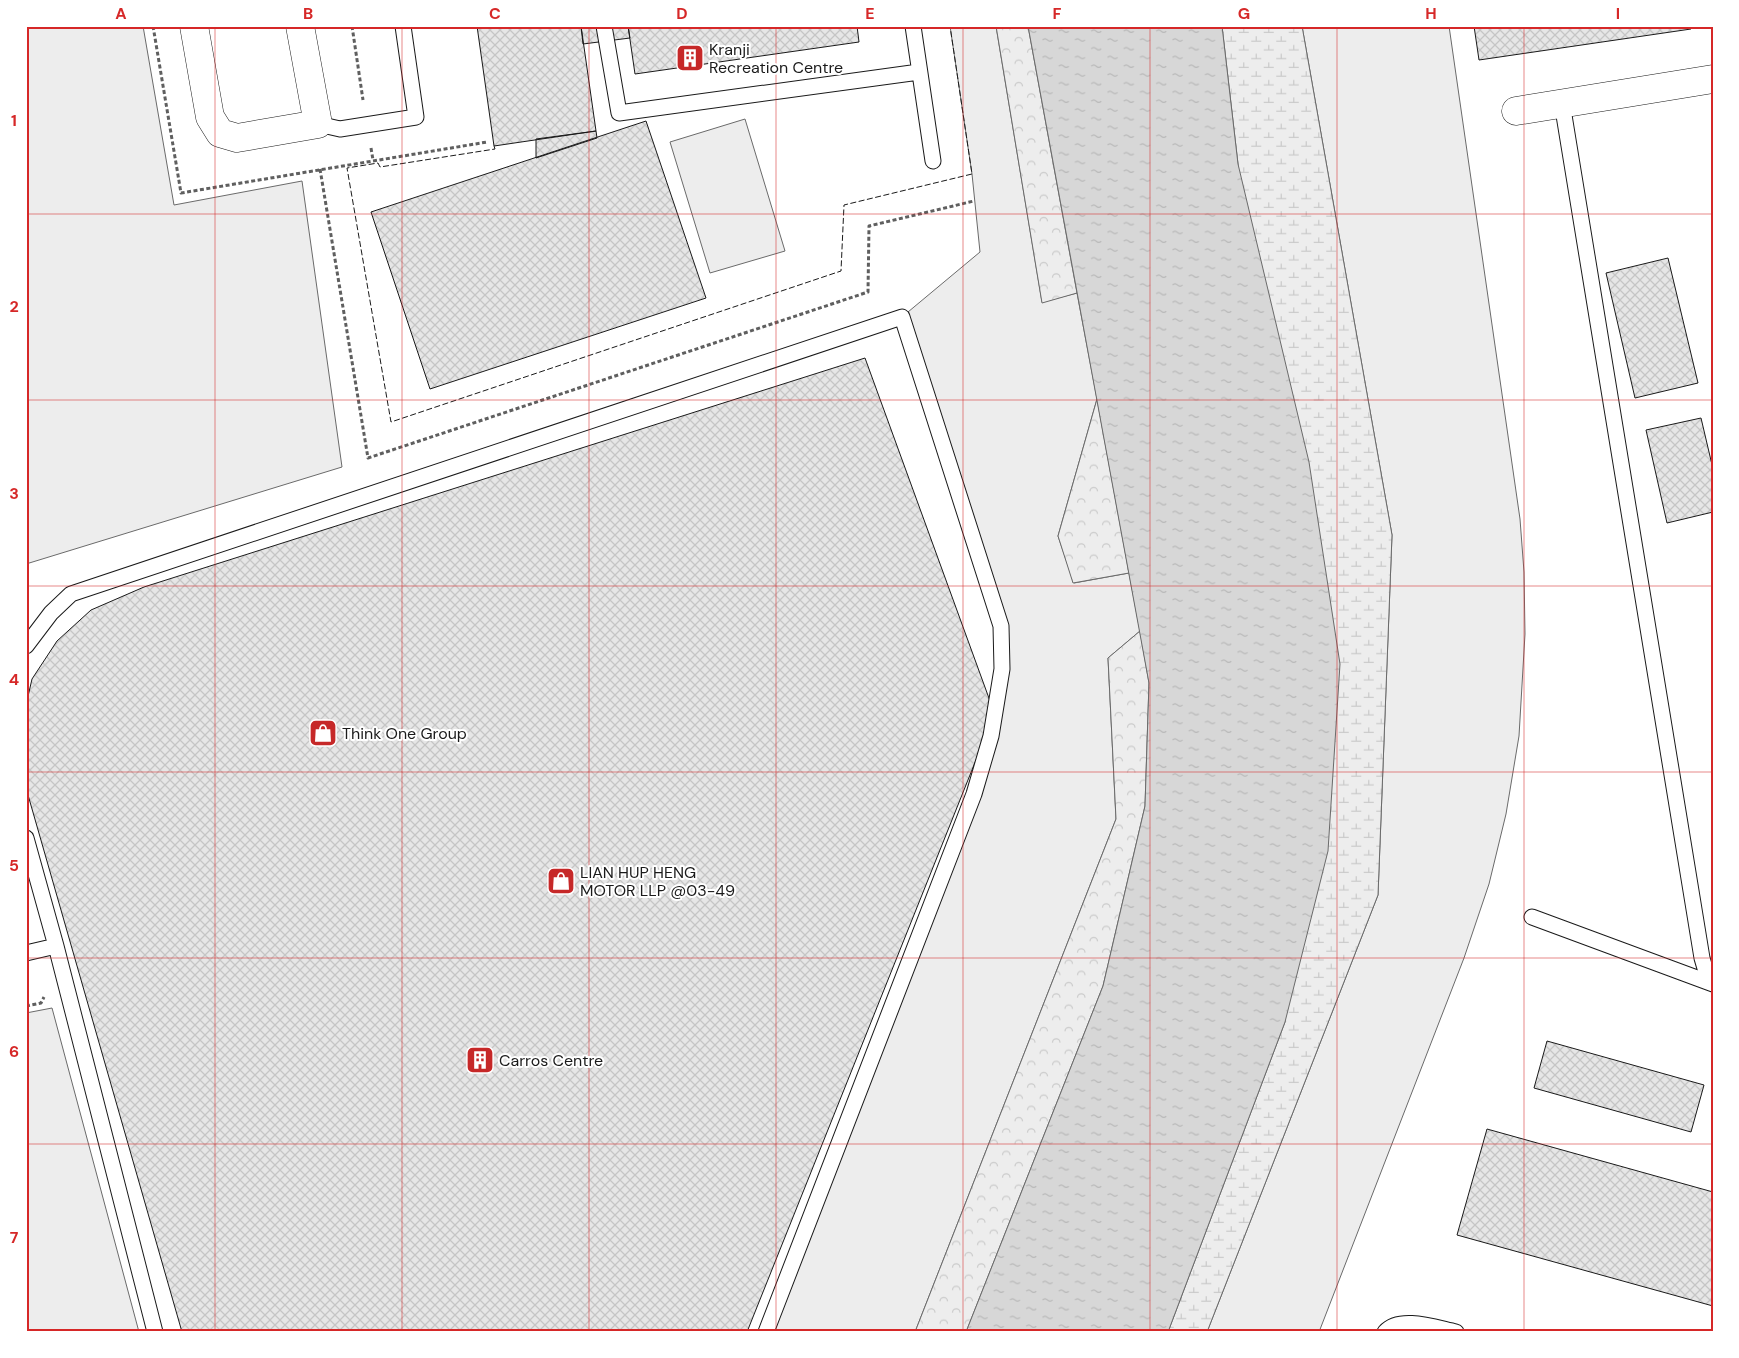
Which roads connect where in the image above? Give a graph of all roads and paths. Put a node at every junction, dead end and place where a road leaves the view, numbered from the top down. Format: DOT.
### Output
graph roads {
  1 [pos="194,26"];
  2 [pos="300,26"];
  3 [pos="352,26"];
  4 [pos="403,26"];
  5 [pos="604,26"];
  6 [pos="913,26"];
  7 [pos="920,72"];
  8 [pos="1713,79"];
  9 [pos="1562,103"];
  10 [pos="1516,111"];
  11 [pos="318,124"];
  12 [pos="368,125"];
  13 [pos="373,160"];
  14 [pos="933,161"];
  15 [pos="320,169"];
  16 [pos="974,201"];
  17 [pos="26,646"];
  18 [pos="26,838"];
  19 [pos="1532,917"];
  20 [pos="56,946"];
  21 [pos="26,953"];
  22 [pos="1711,983"];
  23 [pos="155,1332"];
  24 [pos="766,1332"];
  25 [pos="1385,1332"];
  26 [pos="1456,1332"];
  1 -- 11 [label="street"];
  2 -- 11 [label="street"];
  3 -- 12 [label="path"];
  4 -- 12 [label="lane"];
  5 -- 7 [label="lane"];
  6 -- 7 [label="lane"];
  7 -- 14 [label="lane"];
  8 -- 9 [label="street"];
  9 -- 10 [label="street"];
  9 -- 22 [label="lane"];
  11 -- 12 [label="lane"];
  12 -- 13 [label="path"];
  15 -- 16 [label="path"];
  17 -- 24 [label="lane"];
  18 -- 20 [label="lane"];
  19 -- 22 [label="lane"];
  20 -- 21 [label="lane"];
  20 -- 23 [label="lane"];
  25 -- 26 [label="lane"];
}
